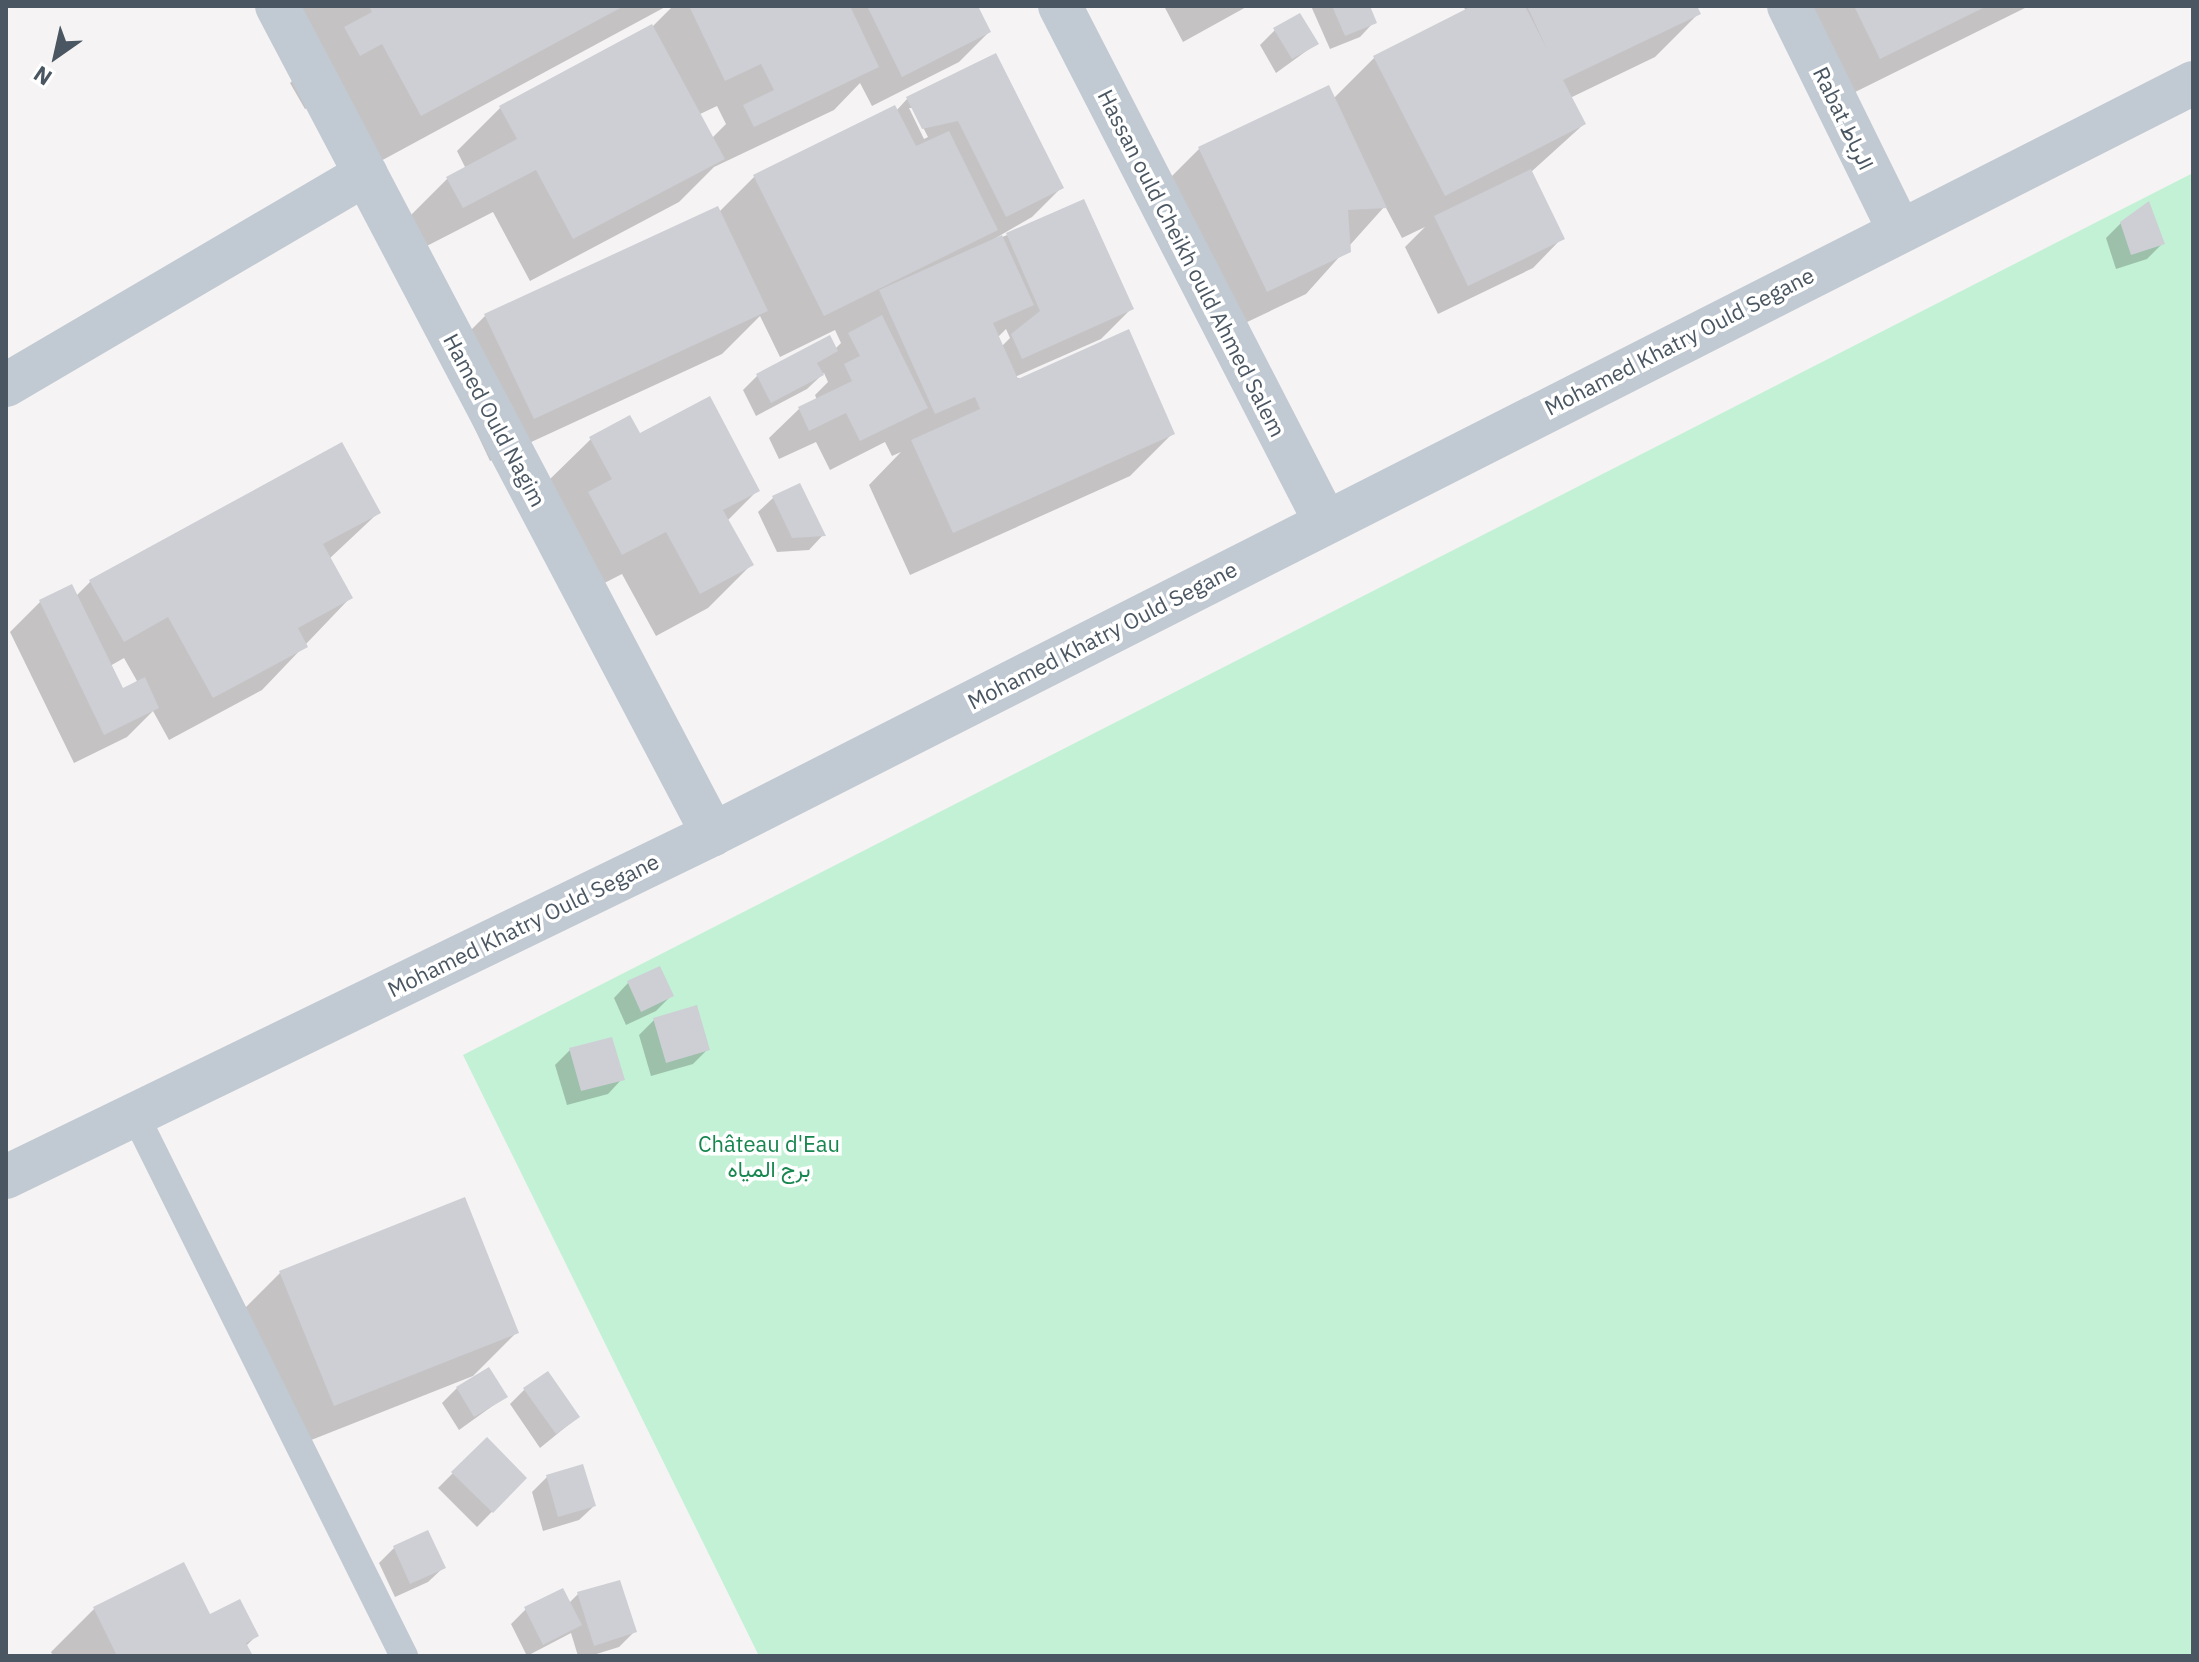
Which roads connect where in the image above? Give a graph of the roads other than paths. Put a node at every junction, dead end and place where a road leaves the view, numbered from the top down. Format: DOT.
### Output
graph roads {
  1 [pos="277,6"];
  2 [pos="1060,6"];
  3 [pos="1789,6"];
  4 [pos="2193,83"];
  5 [pos="366,174"];
  6 [pos="1899,230"];
  7 [pos="6,385"];
  8 [pos="1325,521"];
  9 [pos="713,834"];
  10 [pos="133,1111"];
  11 [pos="6,1177"];
  12 [pos="404,1656"];
  1 -- 5 [label="street, Hamed Ould Nagim"];
  2 -- 8 [label="street, Hassan ould Cheikh ould Ahmed Salem"];
  3 -- 6 [label="street, Rabat الرباط"];
  4 -- 6 [label="street, Mohamed Khatry Ould Segane"];
  5 -- 7 [label="street"];
  5 -- 9 [label="street, Hamed Ould Nagim"];
  6 -- 8 [label="street, Mohamed Khatry Ould Segane"];
  8 -- 9 [label="street, Mohamed Khatry Ould Segane"];
  9 -- 10 [label="street, Mohamed Khatry Ould Segane"];
  10 -- 11 [label="street, Mohamed Khatry Ould Segane"];
  10 -- 12 [label="lane"];
}
